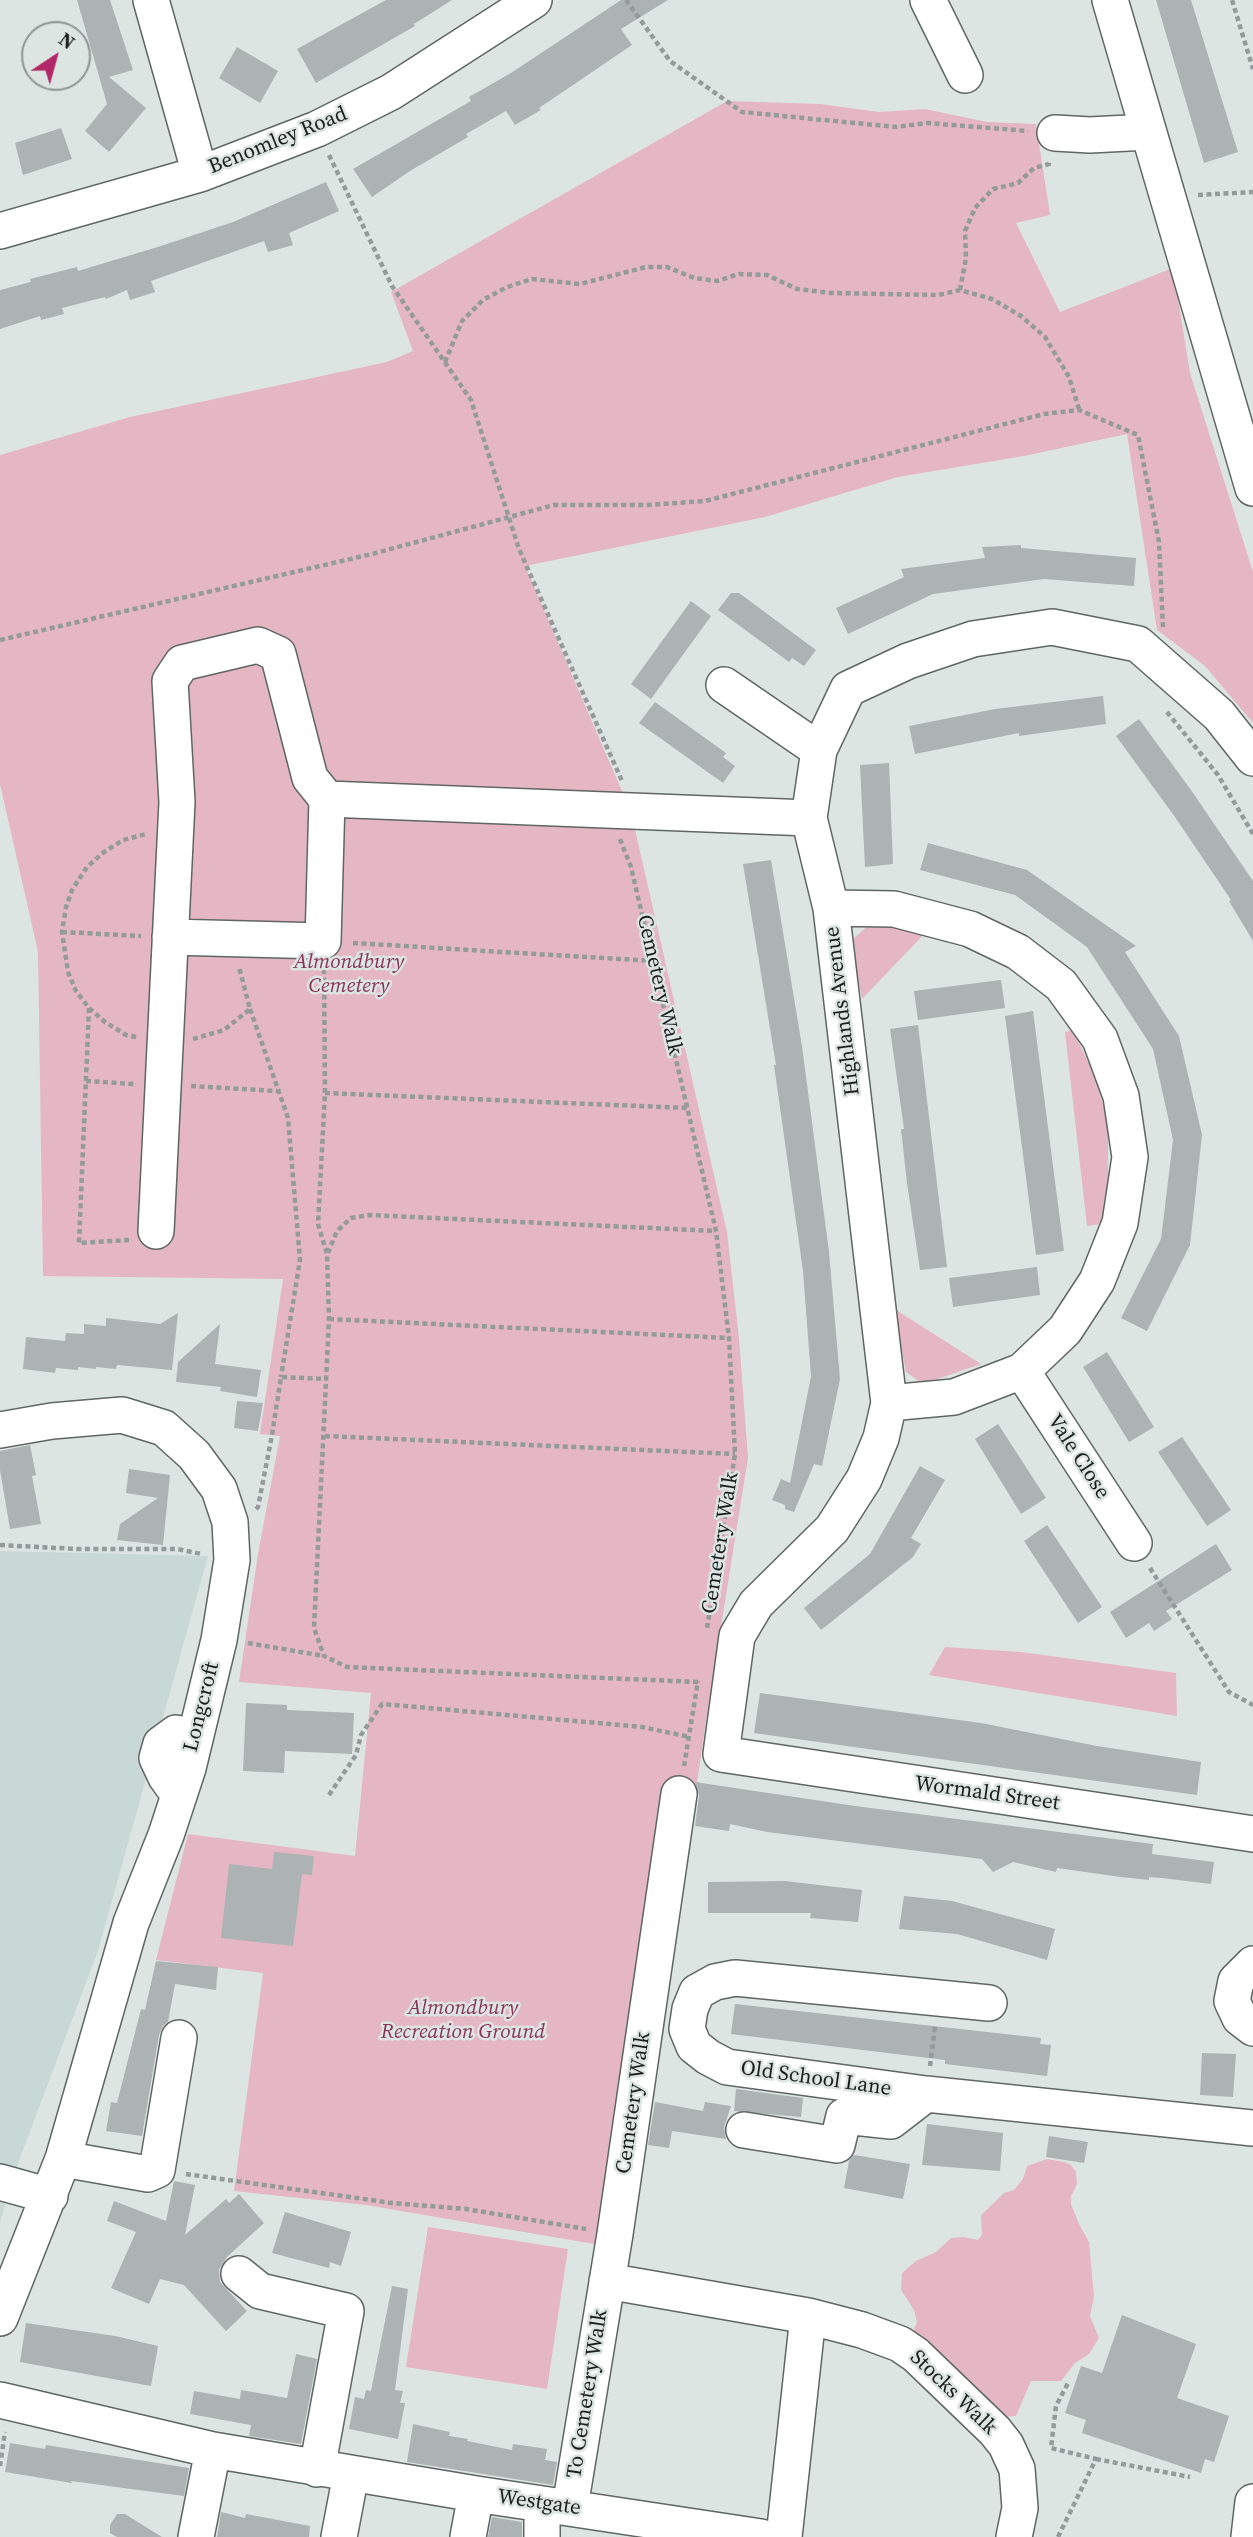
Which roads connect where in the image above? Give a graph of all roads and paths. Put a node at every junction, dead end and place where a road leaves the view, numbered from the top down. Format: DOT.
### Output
graph roads {
  1 [pos="151,0"];
  2 [pos="534,0"];
  3 [pos="626,0"];
  4 [pos="928,0"];
  5 [pos="1110,0"];
  6 [pos="1232,0"];
  7 [pos="1253,69"];
  8 [pos="965,75"];
  9 [pos="317,129"];
  10 [pos="1148,132"];
  11 [pos="1055,133"];
  12 [pos="200,174"];
  13 [pos="1253,192"];
  14 [pos="1191,195"];
  15 [pos="0,231"];
  16 [pos="960,290"];
  17 [pos="445,363"];
  18 [pos="1079,410"];
  19 [pos="1253,488"];
  20 [pos="509,516"];
  21 [pos="0,640"];
  22 [pos="1164,667"];
  23 [pos="724,685"];
  24 [pos="1167,712"];
  25 [pos="819,750"];
  26 [pos="1253,758"];
  27 [pos="327,799"];
  28 [pos="622,812"];
  29 [pos="808,818"];
  30 [pos="1253,834"];
  31 [pos="831,908"];
  32 [pos="62,932"];
  33 [pos="170,937"];
  34 [pos="323,941"];
  35 [pos="653,961"];
  36 [pos="89,1008"];
  37 [pos="250,1009"];
  38 [pos="246,1089"];
  39 [pos="278,1091"];
  40 [pos="325,1093"];
  41 [pos="688,1108"];
  42 [pos="156,1231"];
  43 [pos="716,1231"];
  44 [pos="327,1254"];
  45 [pos="329,1319"];
  46 [pos="729,1338"];
  47 [pos="1022,1371"];
  48 [pos="281,1377"];
  49 [pos="327,1379"];
  50 [pos="889,1403"];
  51 [pos="0,1430"];
  52 [pos="325,1436"];
  53 [pos="736,1454"];
  54 [pos="230,1522"];
  55 [pos="1134,1543"];
  56 [pos="0,1545"];
  57 [pos="232,1560"];
  58 [pos="706,1629"];
  59 [pos="252,1644"];
  60 [pos="324,1656"];
  61 [pos="700,1669"];
  62 [pos="698,1682"];
  63 [pos="1253,1705"];
  64 [pos="688,1737"];
  65 [pos="722,1747"];
  66 [pos="679,1794"];
  67 [pos="330,1795"];
  68 [pos="1253,1833"];
  69 [pos="1253,1964"];
  70 [pos="939,1998"];
  71 [pos="989,2003"];
  72 [pos="1253,2028"];
  73 [pos="179,2038"];
  74 [pos="926,2094"];
  75 [pos="1253,2128"];
  76 [pos="744,2130"];
  77 [pos="63,2159"];
  78 [pos="157,2170"];
  79 [pos="0,2182"];
  80 [pos="50,2196"];
  81 [pos="615,2234"];
  82 [pos="239,2274"];
  83 [pos="607,2281"];
  84 [pos="808,2316"];
  85 [pos="0,2318"];
  86 [pos="1068,2383"];
  87 [pos="0,2400"];
  88 [pos="214,2450"];
  89 [pos="1096,2459"];
  90 [pos="334,2472"];
  91 [pos="1191,2477"];
  92 [pos="475,2494"];
  93 [pos="1253,2502"];
  94 [pos="551,2516"];
  95 [pos="696,2531"];
  96 [pos="196,2537"];
  97 [pos="339,2537"];
  98 [pos="468,2537"];
  99 [pos="761,2537"];
  100 [pos="784,2537"];
  101 [pos="1014,2537"];
  102 [pos="1058,2537"];
  103 [pos="1249,2537"];
  1 -- 12 [label="street"];
  2 -- 9 [label="street, Benomley Road"];
  3 -- 11 [label="path"];
  4 -- 8 [label="street"];
  5 -- 10 [label="street"];
  6 -- 7 [label="path"];
  9 -- 12 [label="street, Benomley Road"];
  9 -- 17 [label="path, Cemetery Walk"];
  10 -- 11 [label="street"];
  10 -- 19 [label="street"];
  11 -- 16 [label="path"];
  12 -- 15 [label="street, Benomley Road"];
  13 -- 14 [label="path"];
  16 -- 17 [label="path"];
  16 -- 18 [label="path"];
  17 -- 20 [label="path, Cemetery Walk"];
  18 -- 20 [label="path"];
  18 -- 22 [label="path"];
  20 -- 21 [label="path"];
  20 -- 28 [label="path, Cemetery Walk"];
  22 -- 25 [label="street, Highlands Avenue"];
  22 -- 26 [label="street, Highlands Avenue"];
  23 -- 25 [label="street"];
  24 -- 30 [label="path"];
  25 -- 29 [label="street, Highlands Avenue"];
  27 -- 28 [label="street"];
  27 -- 33 [label="street"];
  27 -- 34 [label="street"];
  28 -- 29 [label="street"];
  28 -- 35 [label="path, Cemetery Walk"];
  29 -- 31 [label="street, Highlands Avenue"];
  31 -- 47 [label="street"];
  31 -- 50 [label="street, Highlands Avenue"];
  32 -- 33 [label="path"];
  33 -- 34 [label="street"];
  33 -- 42 [label="street"];
  34 -- 35 [label="path"];
  34 -- 40 [label="path"];
  35 -- 41 [label="path, Cemetery Walk"];
  36 -- 42 [label="path"];
  37 -- 39 [label="path"];
  38 -- 39 [label="path"];
  39 -- 48 [label="path"];
  40 -- 41 [label="path"];
  40 -- 44 [label="path"];
  41 -- 43 [label="path, Cemetery Walk"];
  43 -- 44 [label="path"];
  43 -- 46 [label="path, Cemetery Walk"];
  44 -- 45 [label="path"];
  45 -- 46 [label="path"];
  45 -- 49 [label="path"];
  46 -- 53 [label="path, Cemetery Walk"];
  47 -- 50 [label="street"];
  47 -- 55 [label="street, Vale Close"];
  48 -- 49 [label="path"];
  48 -- 54 [label="path"];
  49 -- 52 [label="path"];
  50 -- 65 [label="street, Highlands Avenue"];
  51 -- 54 [label="street, Longcroft"];
  52 -- 53 [label="path"];
  52 -- 60 [label="path"];
  53 -- 58 [label="path, Cemetery Walk"];
  54 -- 57 [label="street, Longcroft"];
  55 -- 63 [label="path"];
  56 -- 57 [label="path"];
  57 -- 77 [label="street, Longcroft"];
  59 -- 60 [label="path"];
  60 -- 62 [label="path"];
  61 -- 62 [label="path"];
  62 -- 64 [label="path"];
  64 -- 65 [label="path"];
  64 -- 66 [label="path"];
  64 -- 67 [label="path"];
  65 -- 68 [label="street, Wormald Street"];
  66 -- 81 [label="street, Cemetery Walk"];
  69 -- 72 [label="street"];
  70 -- 71 [label="street, Old School Lane"];
  70 -- 74 [label="path"];
  70 -- 74 [label="street, Old School Lane"];
  73 -- 78 [label="street"];
  74 -- 75 [label="street, Old School Lane"];
  74 -- 76 [label="street"];
  77 -- 78 [label="street"];
  77 -- 80 [label="street, Longcroft"];
  78 -- 81 [label="path"];
  79 -- 80 [label="street"];
  80 -- 85 [label="street, Longcroft"];
  81 -- 83 [label="street, Cemetery Walk"];
  82 -- 90 [label="street"];
  83 -- 84 [label="street, Stocks Walk"];
  83 -- 94 [label="street, To Cemetery Walk"];
  84 -- 100 [label="street"];
  84 -- 101 [label="street, Stocks Walk"];
  86 -- 89 [label="path"];
  87 -- 88 [label="street, Westgate"];
  88 -- 90 [label="street, Westgate"];
  88 -- 96 [label="street"];
  89 -- 91 [label="path"];
  89 -- 102 [label="path"];
  90 -- 92 [label="street, Westgate"];
  90 -- 97 [label="street"];
  92 -- 94 [label="street, Westgate"];
  92 -- 98 [label="street"];
  93 -- 103 [label="street"];
  94 -- 95 [label="street, Westgate"];
  95 -- 99 [label="street, Westgate"];
}
